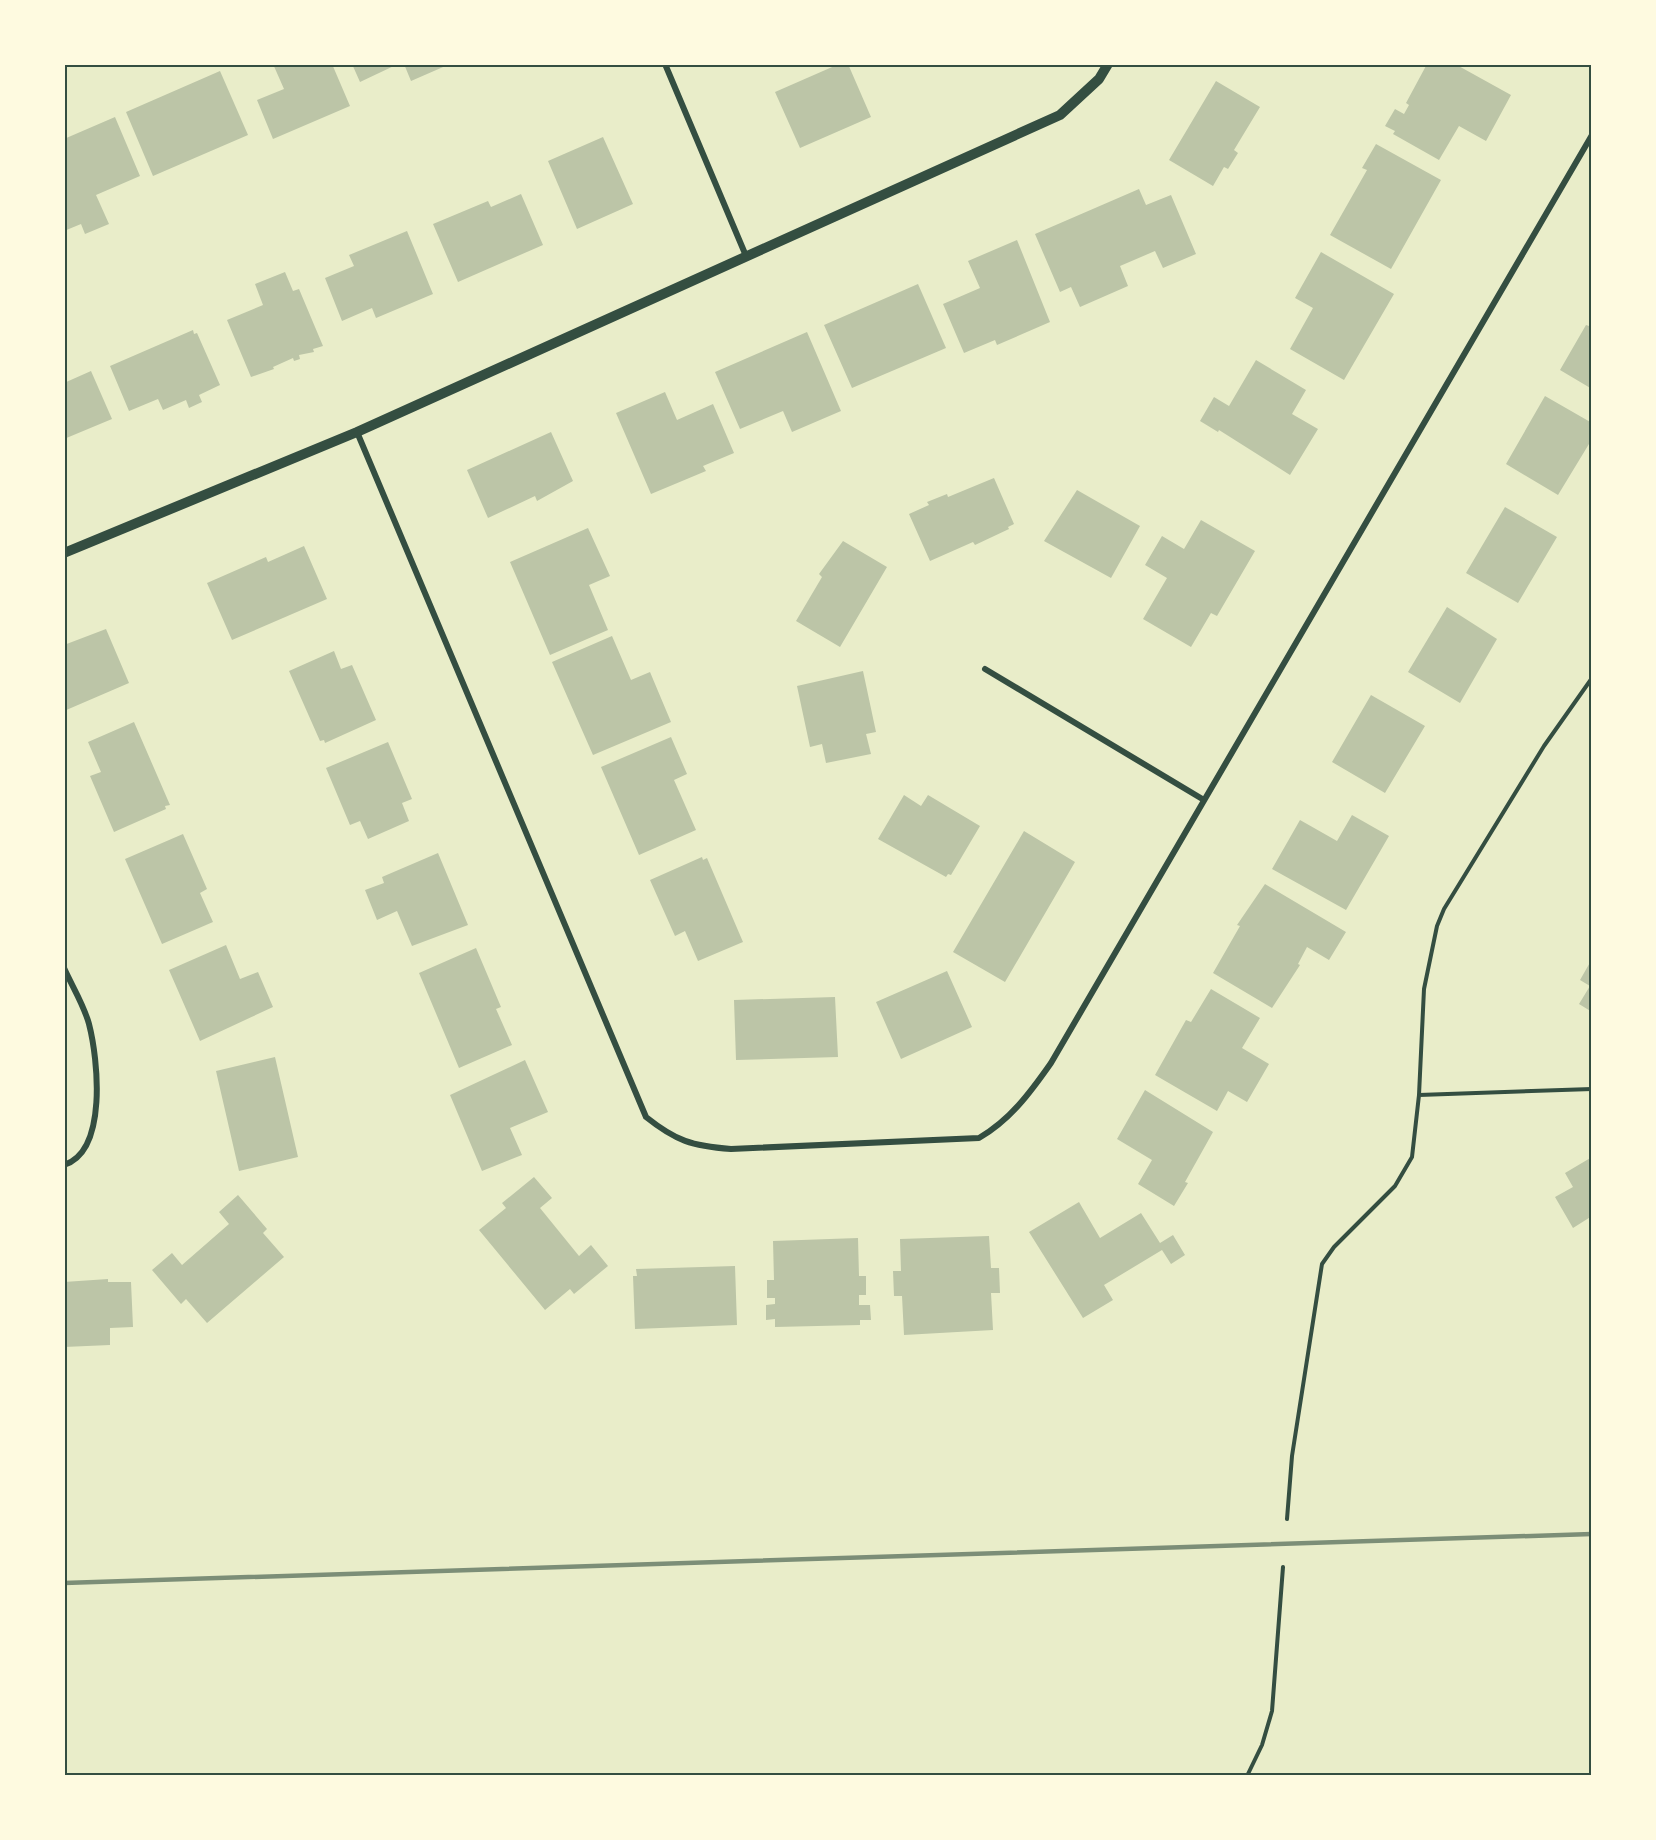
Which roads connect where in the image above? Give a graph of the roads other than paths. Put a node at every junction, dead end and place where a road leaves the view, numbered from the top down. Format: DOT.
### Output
graph roads {
  1 [pos="665,64"];
  2 [pos="1108,64"];
  3 [pos="1592,135"];
  4 [pos="746,256"];
  5 [pos="357,432"];
  6 [pos="64,554"];
  7 [pos="985,669"];
  8 [pos="1204,800"];
  9 [pos="64,968"];
  10 [pos="64,1166"];
  1 -- 4 [label="street"];
  2 -- 4 [label="street"];
  3 -- 8 [label="street"];
  4 -- 5 [label="street"];
  5 -- 6 [label="street"];
  5 -- 8 [label="street"];
  7 -- 8 [label="street"];
  9 -- 10 [label="street"];
}
